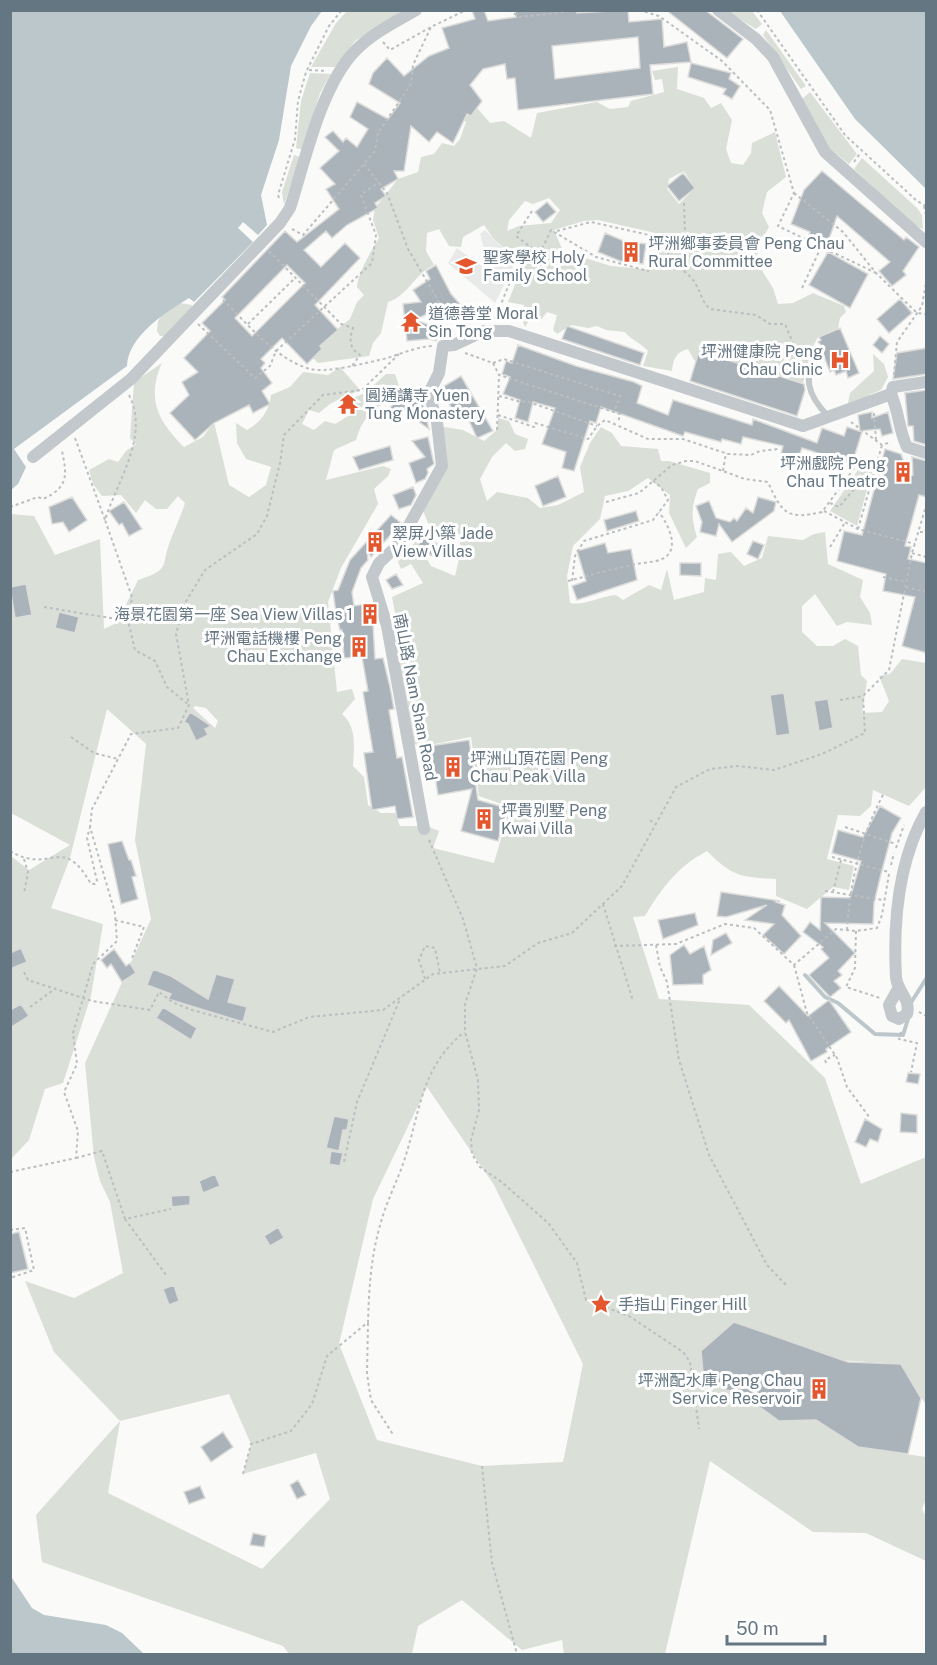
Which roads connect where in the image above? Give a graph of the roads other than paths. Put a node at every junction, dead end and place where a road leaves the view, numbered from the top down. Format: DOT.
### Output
graph roads {
  1 [pos="416,10"];
  2 [pos="718,10"];
  3 [pos="927,242"];
  4 [pos="819,350"];
  5 [pos="927,382"];
  6 [pos="892,391"];
  7 [pos="834,415"];
  8 [pos="927,453"];
  9 [pos="33,457"];
  10 [pos="927,812"];
  11 [pos="424,829"];
  12 [pos="897,990"];
  1 -- 9 [label="street"];
  2 -- 3 [label="street"];
  4 -- 7 [label="lane"];
  5 -- 6 [label="street"];
  6 -- 7 [label="street"];
  6 -- 8 [label="street"];
  7 -- 11 [label="street, 南山路 Nam Shan Road"];
  10 -- 12 [label="street"];
}
